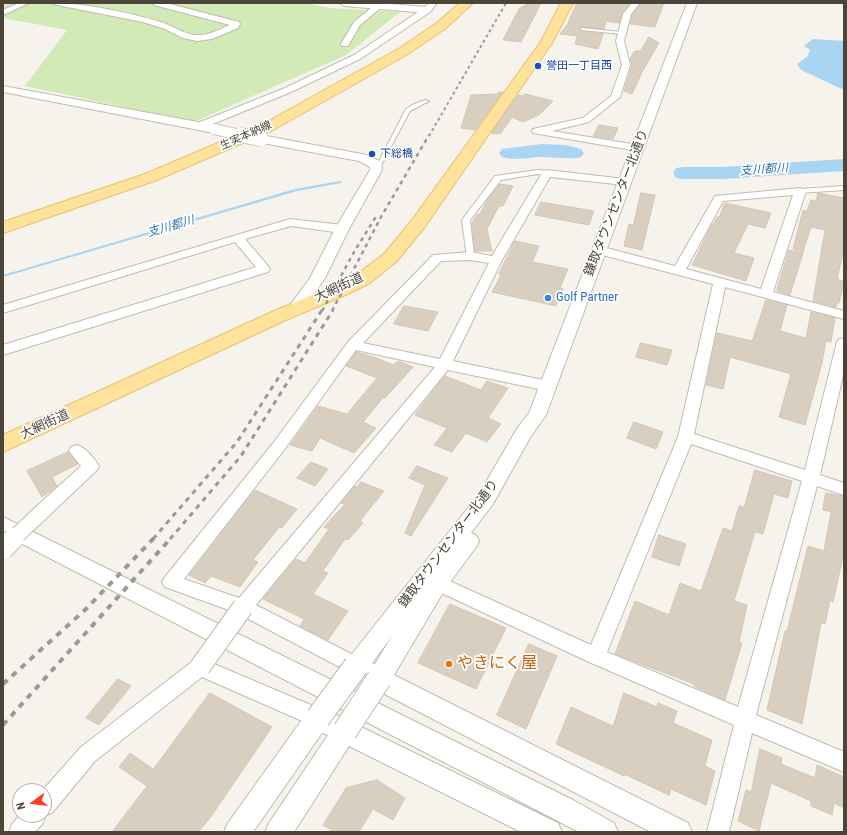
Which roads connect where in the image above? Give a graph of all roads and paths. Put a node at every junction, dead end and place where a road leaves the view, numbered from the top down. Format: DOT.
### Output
graph roads {
  1 [pos="25,3"];
  2 [pos="58,3"];
  3 [pos="157,3"];
  4 [pos="344,3"];
  5 [pos="453,3"];
  6 [pos="467,3"];
  7 [pos="567,3"];
  8 [pos="636,3"];
  9 [pos="692,3"];
  10 [pos="378,6"];
  11 [pos="430,6"];
  12 [pos="3,12"];
  13 [pos="582,29"];
  14 [pos="622,33"];
  15 [pos="345,44"];
  16 [pos="3,89"];
  17 [pos="426,101"];
  18 [pos="199,126"];
  19 [pos="638,148"];
  20 [pos="376,170"];
  21 [pos="547,173"];
  22 [pos="625,182"];
  23 [pos="844,188"];
  24 [pos="800,191"];
  25 [pos="3,217"];
  26 [pos="3,228"];
  27 [pos="342,229"];
  28 [pos="238,238"];
  29 [pos="598,250"];
  30 [pos="470,256"];
  31 [pos="496,260"];
  32 [pos="679,271"];
  33 [pos="720,282"];
  34 [pos="766,294"];
  35 [pos="296,308"];
  36 [pos="3,309"];
  37 [pos="844,315"];
  38 [pos="844,342"];
  39 [pos="353,345"];
  40 [pos="3,350"];
  41 [pos="444,364"];
  42 [pos="548,386"];
  43 [pos="537,415"];
  44 [pos="686,437"];
  45 [pos="3,444"];
  46 [pos="78,451"];
  47 [pos="811,478"];
  48 [pos="844,489"];
  49 [pos="3,525"];
  50 [pos="3,548"];
  51 [pos="438,583"];
  52 [pos="242,608"];
  53 [pos="596,656"];
  54 [pos="356,666"];
  55 [pos="200,667"];
  56 [pos="379,679"];
  57 [pos="318,718"];
  58 [pos="745,720"];
  59 [pos="344,731"];
  60 [pos="844,762"];
  61 [pos="52,796"];
  62 [pos="564,809"];
  63 [pos="28,823"];
  64 [pos="20,832"];
  65 [pos="237,832"];
  66 [pos="278,832"];
  67 [pos="549,832"];
  68 [pos="605,832"];
  69 [pos="616,832"];
  70 [pos="679,832"];
  71 [pos="718,832"];
  1 -- 12 [label="street"];
  2 -- 3 [label="street"];
  4 -- 10 [label="street"];
  5 -- 25 [label="main road, 生実本納線"];
  6 -- 26 [label="main road, 生実本納線"];
  7 -- 35 [label="main road, 大網街道"];
  8 -- 14 [label="street"];
  9 -- 19 [label="street, 鎌取タウンセンター北通り"];
  10 -- 11 [label="street"];
  10 -- 15 [label="street"];
  11 -- 18 [label="street"];
  13 -- 14 [label="lane"];
  14 -- 19 [label="street"];
  16 -- 18 [label="street"];
  17 -- 20 [label="lane"];
  18 -- 20 [label="street, bridge"];
  19 -- 22 [label="street, 鎌取タウンセンター北通り"];
  20 -- 27 [label="street"];
  21 -- 22 [label="street"];
  21 -- 30 [label="street"];
  21 -- 31 [label="street"];
  22 -- 29 [label="street, 鎌取タウンセンター北通り"];
  23 -- 24 [label="street"];
  24 -- 32 [label="street"];
  24 -- 34 [label="street"];
  27 -- 28 [label="street"];
  27 -- 35 [label="street"];
  28 -- 36 [label="street"];
  28 -- 40 [label="street"];
  29 -- 32 [label="street"];
  29 -- 42 [label="street, 鎌取タウンセンター北通り"];
  30 -- 31 [label="street"];
  30 -- 39 [label="street"];
  31 -- 41 [label="street"];
  32 -- 33 [label="street"];
  33 -- 34 [label="street"];
  33 -- 44 [label="street"];
  34 -- 37 [label="street"];
  35 -- 45 [label="main road, 大網街道"];
  38 -- 47 [label="street"];
  39 -- 41 [label="street"];
  39 -- 52 [label="street"];
  41 -- 42 [label="street"];
  41 -- 52 [label="street"];
  42 -- 43 [label="street, 鎌取タウンセンター北通り"];
  43 -- 51 [label="street"];
  43 -- 54 [label="street, 鎌取タウンセンター北通り"];
  44 -- 47 [label="street"];
  44 -- 53 [label="street"];
  46 -- 50 [label="street, bridge"];
  47 -- 48 [label="street"];
  47 -- 58 [label="street"];
  49 -- 62 [label="street"];
  51 -- 53 [label="street"];
  51 -- 56 [label="street"];
  52 -- 54 [label="street"];
  52 -- 55 [label="street, bridge"];
  53 -- 58 [label="street"];
  54 -- 56 [label="street"];
  54 -- 57 [label="street, 鎌取タウンセンター北通り, bridge"];
  55 -- 57 [label="street"];
  55 -- 61 [label="street"];
  56 -- 59 [label="street, bridge"];
  56 -- 70 [label="street"];
  57 -- 59 [label="street"];
  57 -- 65 [label="street, 鎌取タウンセンター北通り"];
  58 -- 60 [label="street"];
  58 -- 71 [label="street"];
  59 -- 66 [label="street"];
  59 -- 67 [label="street"];
  62 -- 68 [label="street"];
  62 -- 69 [label="street"];
  63 -- 64 [label="street"];
}
